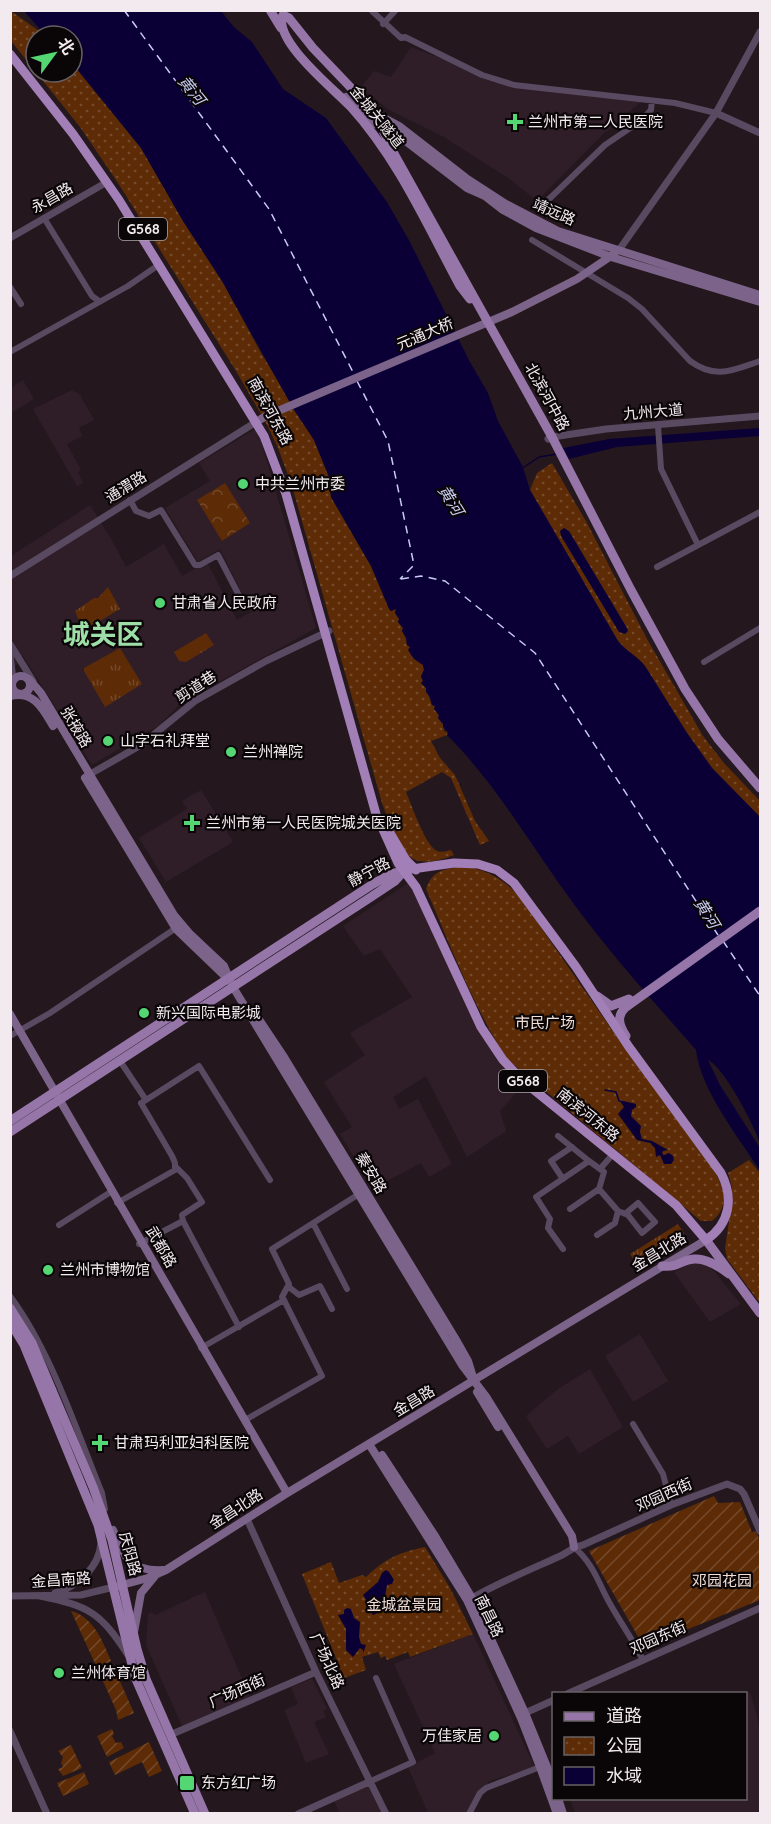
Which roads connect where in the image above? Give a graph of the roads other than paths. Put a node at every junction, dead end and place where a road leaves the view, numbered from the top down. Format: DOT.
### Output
graph roads {
  1 [pos="270,10"];
  2 [pos="289,10"];
  3 [pos="396,10"];
  4 [pos="372,11"];
  5 [pos="383,24"];
  6 [pos="298,27"];
  7 [pos="760,32"];
  8 [pos="10,48"];
  9 [pos="10,54"];
  10 [pos="333,88"];
  11 [pos="652,101"];
  12 [pos="375,113"];
  13 [pos="716,113"];
  14 [pos="361,118"];
  15 [pos="381,126"];
  16 [pos="760,133"];
  17 [pos="107,182"];
  18 [pos="485,196"];
  19 [pos="545,202"];
  20 [pos="44,218"];
  21 [pos="10,238"];
  22 [pos="532,240"];
  23 [pos="620,250"];
  24 [pos="611,257"];
  25 [pos="160,264"];
  26 [pos="10,287"];
  27 [pos="760,295"];
  28 [pos="470,299"];
  29 [pos="99,301"];
  30 [pos="760,302"];
  31 [pos="21,304"];
  32 [pos="10,351"];
  33 [pos="760,361"];
  34 [pos="760,416"];
  35 [pos="261,420"];
  36 [pos="658,428"];
  37 [pos="550,438"];
  38 [pos="561,459"];
  39 [pos="130,500"];
  40 [pos="760,512"];
  41 [pos="698,545"];
  42 [pos="657,567"];
  43 [pos="10,576"];
  44 [pos="245,607"];
  45 [pos="760,628"];
  46 [pos="328,632"];
  47 [pos="10,644"];
  48 [pos="10,655"];
  49 [pos="704,662"];
  50 [pos="23,664"];
  51 [pos="29,679"];
  52 [pos="12,682"];
  53 [pos="41,693"];
  54 [pos="21,694"];
  55 [pos="10,696"];
  56 [pos="739,764"];
  57 [pos="87,776"];
  58 [pos="760,777"];
  59 [pos="760,791"];
  60 [pos="405,870"];
  61 [pos="416,870"];
  62 [pos="760,905"];
  63 [pos="760,911"];
  64 [pos="178,927"];
  65 [pos="583,980"];
  66 [pos="230,983"];
  67 [pos="629,1002"];
  68 [pos="10,1014"];
  69 [pos="10,1022"];
  70 [pos="16,1034"];
  71 [pos="120,1060"];
  72 [pos="665,1095"];
  73 [pos="56,1097"];
  74 [pos="146,1100"];
  75 [pos="10,1121"];
  76 [pos="10,1132"];
  77 [pos="558,1136"];
  78 [pos="572,1147"];
  79 [pos="612,1154"];
  80 [pos="589,1161"];
  81 [pos="175,1166"];
  82 [pos="600,1169"];
  83 [pos="563,1179"];
  84 [pos="270,1180"];
  85 [pos="598,1189"];
  86 [pos="109,1193"];
  87 [pos="359,1194"];
  88 [pos="117,1203"];
  89 [pos="570,1209"];
  90 [pos="618,1211"];
  91 [pos="626,1214"];
  92 [pos="183,1221"];
  93 [pos="313,1223"];
  94 [pos="59,1225"];
  95 [pos="597,1235"];
  96 [pos="706,1240"];
  97 [pos="141,1243"];
  98 [pos="563,1249"];
  99 [pos="662,1266"];
  100 [pos="734,1277"];
  101 [pos="289,1287"];
  102 [pos="346,1289"];
  103 [pos="10,1296"];
  104 [pos="284,1300"];
  105 [pos="10,1308"];
  106 [pos="332,1309"];
  107 [pos="760,1313"];
  108 [pos="10,1322"];
  109 [pos="239,1327"];
  110 [pos="201,1348"];
  111 [pos="474,1382"];
  112 [pos="245,1419"];
  113 [pos="633,1424"];
  114 [pos="371,1443"];
  115 [pos="93,1488"];
  116 [pos="285,1494"];
  117 [pos="671,1505"];
  118 [pos="105,1509"];
  119 [pos="754,1512"];
  120 [pos="760,1517"];
  121 [pos="247,1519"];
  122 [pos="98,1525"];
  123 [pos="760,1531"];
  124 [pos="574,1547"];
  125 [pos="166,1570"];
  126 [pos="155,1575"];
  127 [pos="118,1586"];
  128 [pos="10,1596"];
  129 [pos="40,1596"];
  130 [pos="470,1599"];
  131 [pos="760,1608"];
  132 [pos="134,1634"];
  133 [pos="130,1659"];
  134 [pos="643,1660"];
  135 [pos="316,1672"];
  136 [pos="376,1678"];
  137 [pos="571,1692"];
  138 [pos="552,1701"];
  139 [pos="525,1713"];
  140 [pos="10,1731"];
  141 [pos="170,1735"];
  142 [pos="540,1767"];
  143 [pos="552,1779"];
  144 [pos="370,1781"];
  145 [pos="47,1814"];
  146 [pos="195,1814"];
  147 [pos="205,1814"];
  148 [pos="298,1814"];
  149 [pos="386,1814"];
  150 [pos="469,1814"];
  151 [pos="556,1814"];
  1 -- 10 [label="main road, 金城关隧道"];
  2 -- 6 [label="main road"];
  3 -- 5 [label="street"];
  4 -- 5 [label="street"];
  5 -- 11 [label="street"];
  6 -- 12 [label="main road, 北滨河中路"];
  6 -- 14 [label="main road"];
  7 -- 13 [label="street"];
  8 -- 35 [label="highway, 南滨河东路 / G568"];
  9 -- 17 [label="highway, 南滨河东路 / G568"];
  10 -- 18 [label="main road"];
  10 -- 28 [label="main road, 金城关隧道"];
  11 -- 13 [label="street"];
  11 -- 19 [label="street"];
  12 -- 14 [label="main road"];
  12 -- 15 [label="main road, 北滨河中路"];
  12 -- 23 [label="main road, 靖远路"];
  13 -- 16 [label="street"];
  13 -- 23 [label="street"];
  14 -- 15 [label="main road, 靖远路"];
  14 -- 28 [label="main road"];
  15 -- 18 [label="main road, 靖远路"];
  15 -- 37 [label="main road, 北滨河中路"];
  17 -- 20 [label="street, 永昌路"];
  17 -- 25 [label="highway, 南滨河东路 / G568"];
  18 -- 24 [label="main road, 靖远路"];
  20 -- 21 [label="street, 永昌路"];
  20 -- 29 [label="street"];
  22 -- 33 [label="street"];
  23 -- 24 [label="main road, 元通大桥"];
  23 -- 27 [label="main road, 靖远路"];
  24 -- 30 [label="main road, 靖远路"];
  24 -- 35 [label="main road, 元通大桥"];
  25 -- 29 [label="street"];
  25 -- 35 [label="highway, 南滨河东路 / G568"];
  26 -- 31 [label="street"];
  28 -- 37 [label="main road, 北滨河中路"];
  29 -- 32 [label="street"];
  34 -- 36 [label="street, 九州大道"];
  35 -- 39 [label="street, 通渭路"];
  35 -- 46 [label="highway, 南滨河东路 / G568"];
  36 -- 37 [label="street, 九州大道"];
  36 -- 41 [label="street"];
  37 -- 38 [label="main road, 北滨河中路"];
  38 -- 56 [label="main road, 北滨河中路"];
  38 -- 59 [label="main road, 北滨河中路"];
  39 -- 43 [label="street, 通渭路"];
  39 -- 44 [label="street"];
  40 -- 41 [label="street"];
  41 -- 42 [label="street"];
  45 -- 49 [label="street"];
  46 -- 57 [label="street, 剪道巷"];
  46 -- 60 [label="highway, 南滨河东路 / G568"];
  46 -- 61 [label="highway, 南滨河东路 / G568"];
  47 -- 50 [label="street"];
  48 -- 52 [label="street"];
  50 -- 51 [label="street"];
  50 -- 53 [label="street"];
  51 -- 52 [label="main road"];
  51 -- 53 [label="main road, 张掖路"];
  51 -- 54 [label="main road"];
  52 -- 54 [label="main road"];
  53 -- 57 [label="main road, 张掖路"];
  54 -- 55 [label="main road"];
  54 -- 57 [label="main road"];
  56 -- 58 [label="main road"];
  56 -- 59 [label="main road, 北滨河中路"];
  57 -- 64 [label="main road"];
  60 -- 61 [label="highway"];
  60 -- 66 [label="main road, 静宁路"];
  60 -- 79 [label="highway, 南滨河东路 / G568"];
  61 -- 65 [label="highway"];
  62 -- 67 [label="main road"];
  63 -- 67 [label="main road"];
  64 -- 66 [label="main road"];
  64 -- 70 [label="street"];
  65 -- 67 [label="main road"];
  65 -- 72 [label="highway"];
  66 -- 71 [label="main road, 静宁路"];
  66 -- 73 [label="main road, 静宁路"];
  66 -- 87 [label="main road, 秦安路"];
  66 -- 111 [label="main road, 秦安路"];
  67 -- 72 [label="main road"];
  68 -- 70 [label="main road, 武都路"];
  69 -- 70 [label="main road, 武都路"];
  70 -- 73 [label="main road, 武都路"];
  71 -- 73 [label="main road, 静宁路"];
  71 -- 74 [label="street"];
  72 -- 96 [label="highway"];
  73 -- 75 [label="main road, 静宁路"];
  73 -- 76 [label="main road, 静宁路"];
  73 -- 86 [label="main road, 武都路"];
  73 -- 88 [label="main road, 武都路"];
  74 -- 81 [label="street"];
  74 -- 84 [label="street"];
  77 -- 78 [label="street"];
  78 -- 80 [label="street"];
  78 -- 83 [label="street"];
  79 -- 82 [label="street"];
  79 -- 96 [label="highway, 南滨河东路 / G568"];
  80 -- 82 [label="street"];
  80 -- 83 [label="street"];
  81 -- 88 [label="street"];
  81 -- 92 [label="street"];
  82 -- 85 [label="street"];
  83 -- 98 [label="street"];
  85 -- 89 [label="street"];
  85 -- 90 [label="street"];
  86 -- 88 [label="main road, 武都路"];
  86 -- 94 [label="street"];
  87 -- 93 [label="street"];
  87 -- 111 [label="main road, 秦安路"];
  88 -- 97 [label="main road, 武都路"];
  90 -- 91 [label="street"];
  90 -- 95 [label="street"];
  91 -- 91 [label="street"];
  92 -- 97 [label="street"];
  92 -- 109 [label="street"];
  93 -- 101 [label="street"];
  93 -- 102 [label="street"];
  96 -- 99 [label="main road, 金昌北路"];
  96 -- 100 [label="main road, 南滨河东路"];
  97 -- 110 [label="main road, 武都路"];
  99 -- 100 [label="main road"];
  99 -- 111 [label="main road, 金昌北路"];
  100 -- 107 [label="main road, 南滨河东路"];
  101 -- 104 [label="street"];
  101 -- 106 [label="street"];
  103 -- 118 [label="street"];
  104 -- 109 [label="street"];
  104 -- 112 [label="street"];
  105 -- 115 [label="main road, 庆阳路"];
  108 -- 122 [label="main road, 庆阳路"];
  109 -- 110 [label="street"];
  110 -- 112 [label="main road, 武都路"];
  110 -- 116 [label="main road, 武都路"];
  111 -- 114 [label="main road, 金昌路"];
  111 -- 124 [label="main road, 秦安路"];
  112 -- 116 [label="main road, 武都路"];
  113 -- 117 [label="street"];
  114 -- 116 [label="main road, 金昌北路"];
  114 -- 130 [label="main road, 南昌路"];
  115 -- 118 [label="main road"];
  115 -- 127 [label="main road, 庆阳路"];
  116 -- 121 [label="main road, 金昌北路"];
  117 -- 119 [label="street, 邓园西街"];
  117 -- 124 [label="street, 邓园西街"];
  118 -- 125 [label="main road"];
  119 -- 120 [label="street"];
  119 -- 123 [label="street"];
  121 -- 125 [label="main road, 金昌北路"];
  121 -- 135 [label="street, 广场北路"];
  122 -- 127 [label="main road, 庆阳路"];
  122 -- 129 [label="street"];
  124 -- 130 [label="street, 邓园西街"];
  124 -- 134 [label="street"];
  125 -- 126 [label="main road, 金昌北路"];
  126 -- 127 [label="main road, 金昌北路"];
  126 -- 132 [label="main road"];
  127 -- 129 [label="street, 金昌南路"];
  127 -- 132 [label="main road, 庆阳路"];
  127 -- 133 [label="main road, 庆阳路"];
  128 -- 129 [label="street, 金昌南路"];
  129 -- 133 [label="street"];
  130 -- 139 [label="main road, 南昌路"];
  130 -- 142 [label="main road, 南昌路"];
  131 -- 134 [label="street, 邓园东街"];
  132 -- 141 [label="main road, 庆阳路"];
  133 -- 146 [label="main road, 庆阳路"];
  134 -- 137 [label="street, 邓园东街"];
  135 -- 141 [label="street, 广场西街"];
  135 -- 144 [label="street, 广场北路"];
  136 -- 144 [label="street"];
  138 -- 139 [label="street"];
  139 -- 143 [label="main road, 南昌路"];
  140 -- 145 [label="street"];
  141 -- 147 [label="main road, 庆阳路"];
  142 -- 150 [label="street"];
  142 -- 151 [label="main road, 南昌路"];
  144 -- 148 [label="street"];
  144 -- 149 [label="street, 广场北路"];
}
